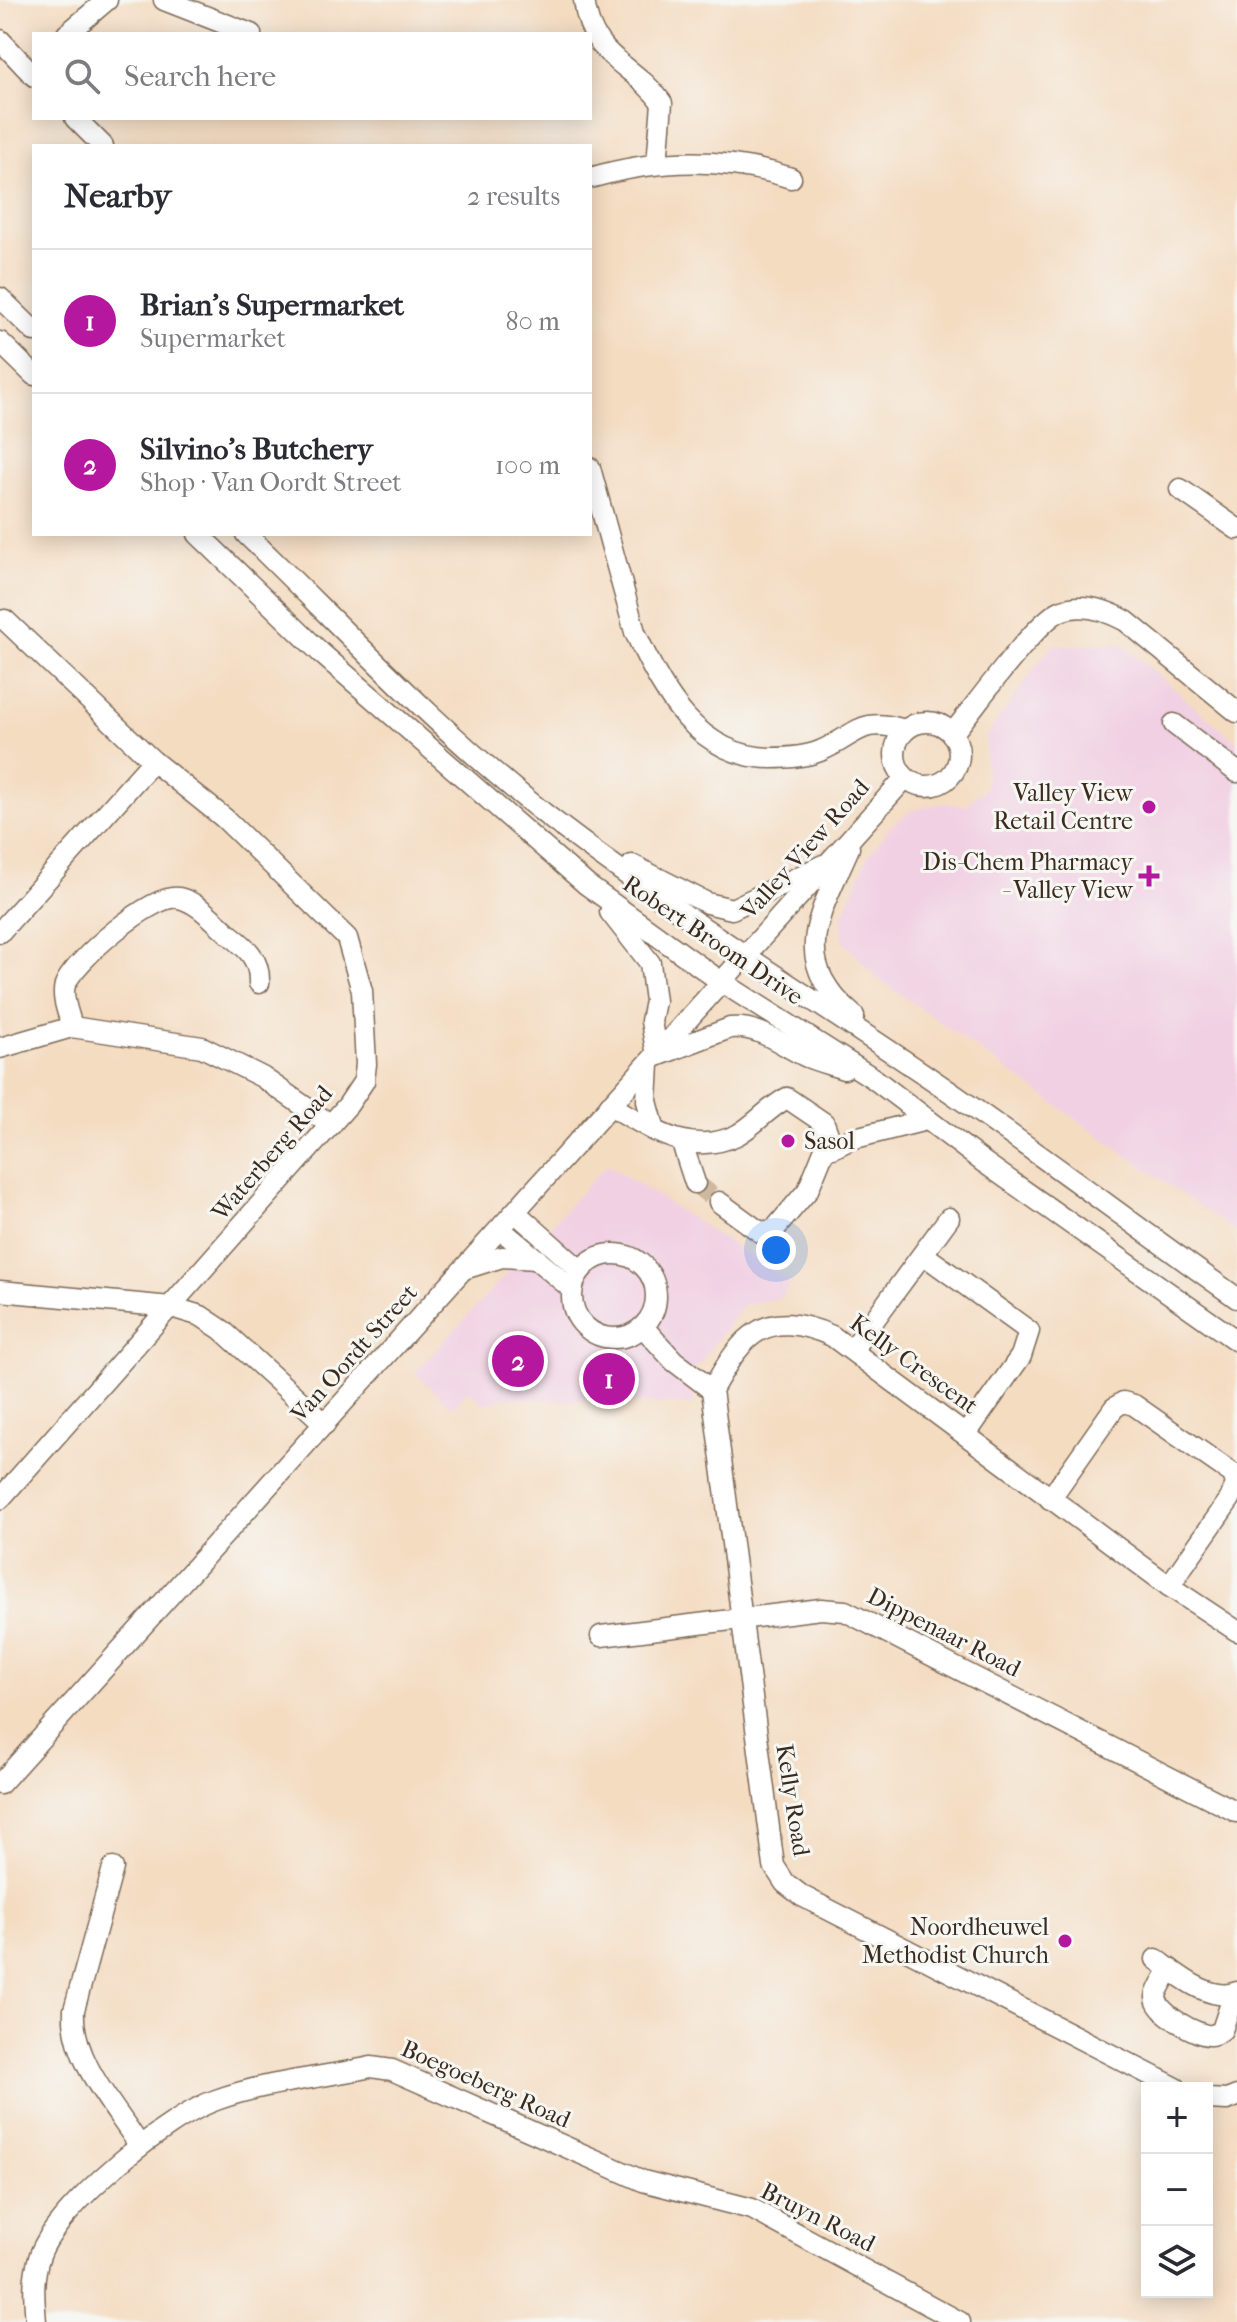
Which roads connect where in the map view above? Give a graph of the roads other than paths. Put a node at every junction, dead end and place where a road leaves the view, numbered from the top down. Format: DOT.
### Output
graph roads {
  1 [pos="107,0"];
  2 [pos="164,0"];
  3 [pos="584,0"];
  4 [pos="69,32"];
  5 [pos="246,32"];
  6 [pos="591,32"];
  7 [pos="592,33"];
  8 [pos="0,40"];
  9 [pos="32,71"];
  10 [pos="77,120"];
  11 [pos="101,144"];
  12 [pos="657,164"];
  13 [pos="592,178"];
  14 [pos="791,178"];
  15 [pos="0,298"];
  16 [pos="32,329"];
  17 [pos="0,342"];
  18 [pos="32,373"];
  19 [pos="592,475"];
  20 [pos="1180,489"];
  21 [pos="1237,529"];
  22 [pos="200,536"];
  23 [pos="248,536"];
  24 [pos="5,620"];
  25 [pos="1237,712"];
  26 [pos="1174,724"];
  27 [pos="905,730"];
  28 [pos="952,734"];
  29 [pos="153,761"];
  30 [pos="1237,772"];
  31 [pos="905,778"];
  32 [pos="854,837"];
  33 [pos="581,840"];
  34 [pos="829,862"];
  35 [pos="587,885"];
  36 [pos="0,932"];
  37 [pos="744,955"];
  38 [pos="720,981"];
  39 [pos="259,983"];
  40 [pos="72,1027"];
  41 [pos="0,1048"];
  42 [pos="653,1060"];
  43 [pos="929,1077"];
  44 [pos="873,1078"];
  45 [pos="610,1105"];
  46 [pos="926,1120"];
  47 [pos="331,1125"];
  48 [pos="655,1131"];
  49 [pos="828,1141"];
  50 [pos="682,1143"];
  51 [pos="695,1183"];
  52 [pos="719,1202"];
  53 [pos="515,1212"];
  54 [pos="949,1218"];
  55 [pos="500,1229"];
  56 [pos="924,1255"];
  57 [pos="537,1259"];
  58 [pos="464,1269"];
  59 [pos="580,1270"];
  60 [pos="572,1289"];
  61 [pos="0,1291"];
  62 [pos="1237,1298"];
  63 [pos="171,1307"];
  64 [pos="643,1327"];
  65 [pos="1237,1341"];
  66 [pos="852,1350"];
  67 [pos="712,1390"];
  68 [pos="325,1424"];
  69 [pos="966,1434"];
  70 [pos="0,1499"];
  71 [pos="1050,1499"];
  72 [pos="1169,1586"];
  73 [pos="741,1618"];
  74 [pos="1237,1631"];
  75 [pos="601,1636"];
  76 [pos="0,1784"];
  77 [pos="1237,1812"];
  78 [pos="113,1868"];
  79 [pos="1236,1993"];
  80 [pos="1164,2082"];
  81 [pos="1237,2096"];
  82 [pos="1213,2099"];
  83 [pos="139,2145"];
  84 [pos="643,2181"];
  85 [pos="36,2322"];
  86 [pos="960,2322"];
  1 -- 4 [label="street"];
  2 -- 5 [label="street"];
  3 -- 6 [label="street"];
  7 -- 12 [label="street"];
  8 -- 9 [label="street"];
  10 -- 11 [label="street"];
  12 -- 13 [label="street"];
  12 -- 14 [label="street"];
  15 -- 16 [label="street"];
  17 -- 18 [label="street"];
  19 -- 27 [label="street"];
  20 -- 21 [label="street"];
  22 -- 35 [label="street, Robert Broom Drive"];
  23 -- 33 [label="street, Robert Broom Drive"];
  24 -- 29 [label="street, Waterberg Road"];
  25 -- 28 [label="street"];
  26 -- 30 [label="street"];
  27 -- 28 [label="street"];
  27 -- 31 [label="street, Valley View Road"];
  28 -- 31 [label="street, Valley View Road"];
  29 -- 36 [label="street"];
  29 -- 47 [label="street, Waterberg Road"];
  31 -- 32 [label="street, Valley View Road"];
  32 -- 34 [label="street, Valley View Road"];
  32 -- 43 [label="street"];
  33 -- 34 [label="street"];
  33 -- 37 [label="street, Robert Broom Drive"];
  34 -- 37 [label="street, Valley View Road"];
  35 -- 38 [label="street, Robert Broom Drive"];
  35 -- 42 [label="street"];
  37 -- 38 [label="street, Van Oordt Street"];
  37 -- 43 [label="street, Robert Broom Drive"];
  38 -- 42 [label="street, Van Oordt Street"];
  38 -- 44 [label="street, Robert Broom Drive"];
  39 -- 40 [label="street"];
  40 -- 41 [label="street"];
  40 -- 47 [label="street"];
  42 -- 44 [label="street"];
  42 -- 45 [label="street, Van Oordt Street"];
  42 -- 48 [label="street"];
  43 -- 62 [label="street, Robert Broom Drive"];
  44 -- 46 [label="street, Robert Broom Drive"];
  45 -- 48 [label="street"];
  45 -- 53 [label="street, Van Oordt Street"];
  46 -- 49 [label="street"];
  46 -- 65 [label="street, Robert Broom Drive"];
  47 -- 63 [label="street, Waterberg Road"];
  48 -- 50 [label="street"];
  49 -- 50 [label="street"];
  49 -- 52 [label="street"];
  50 -- 51 [label="street"];
  53 -- 55 [label="street, Van Oordt Street"];
  53 -- 59 [label="street"];
  54 -- 56 [label="street"];
  55 -- 57 [label="street"];
  55 -- 58 [label="street, Van Oordt Street"];
  56 -- 66 [label="street"];
  56 -- 69 [label="street"];
  57 -- 58 [label="street"];
  57 -- 60 [label="street"];
  58 -- 68 [label="street, Van Oordt Street"];
  59 -- 60 [label="street"];
  59 -- 64 [label="street"];
  60 -- 64 [label="street"];
  61 -- 63 [label="street"];
  63 -- 68 [label="street"];
  63 -- 70 [label="street, Waterberg Road"];
  64 -- 67 [label="street"];
  66 -- 67 [label="street, Kelly Crescent"];
  66 -- 69 [label="street, Kelly Crescent"];
  67 -- 73 [label="street"];
  68 -- 76 [label="street, Van Oordt Street"];
  69 -- 71 [label="street, Kelly Crescent"];
  71 -- 72 [label="street, Kelly Crescent"];
  71 -- 72 [label="street"];
  72 -- 74 [label="street, Kelly Crescent"];
  73 -- 75 [label="street, Dippenaar Road"];
  73 -- 77 [label="street, Dippenaar Road"];
  73 -- 80 [label="street, Kelly Road"];
  78 -- 83 [label="street"];
  79 -- 79 [label="street"];
  81 -- 82 [label="street"];
  83 -- 84 [label="street, Boegoeberg Road"];
  83 -- 85 [label="street, Boegoeberg Road"];
  84 -- 86 [label="street, Bruyn Road"];
}
